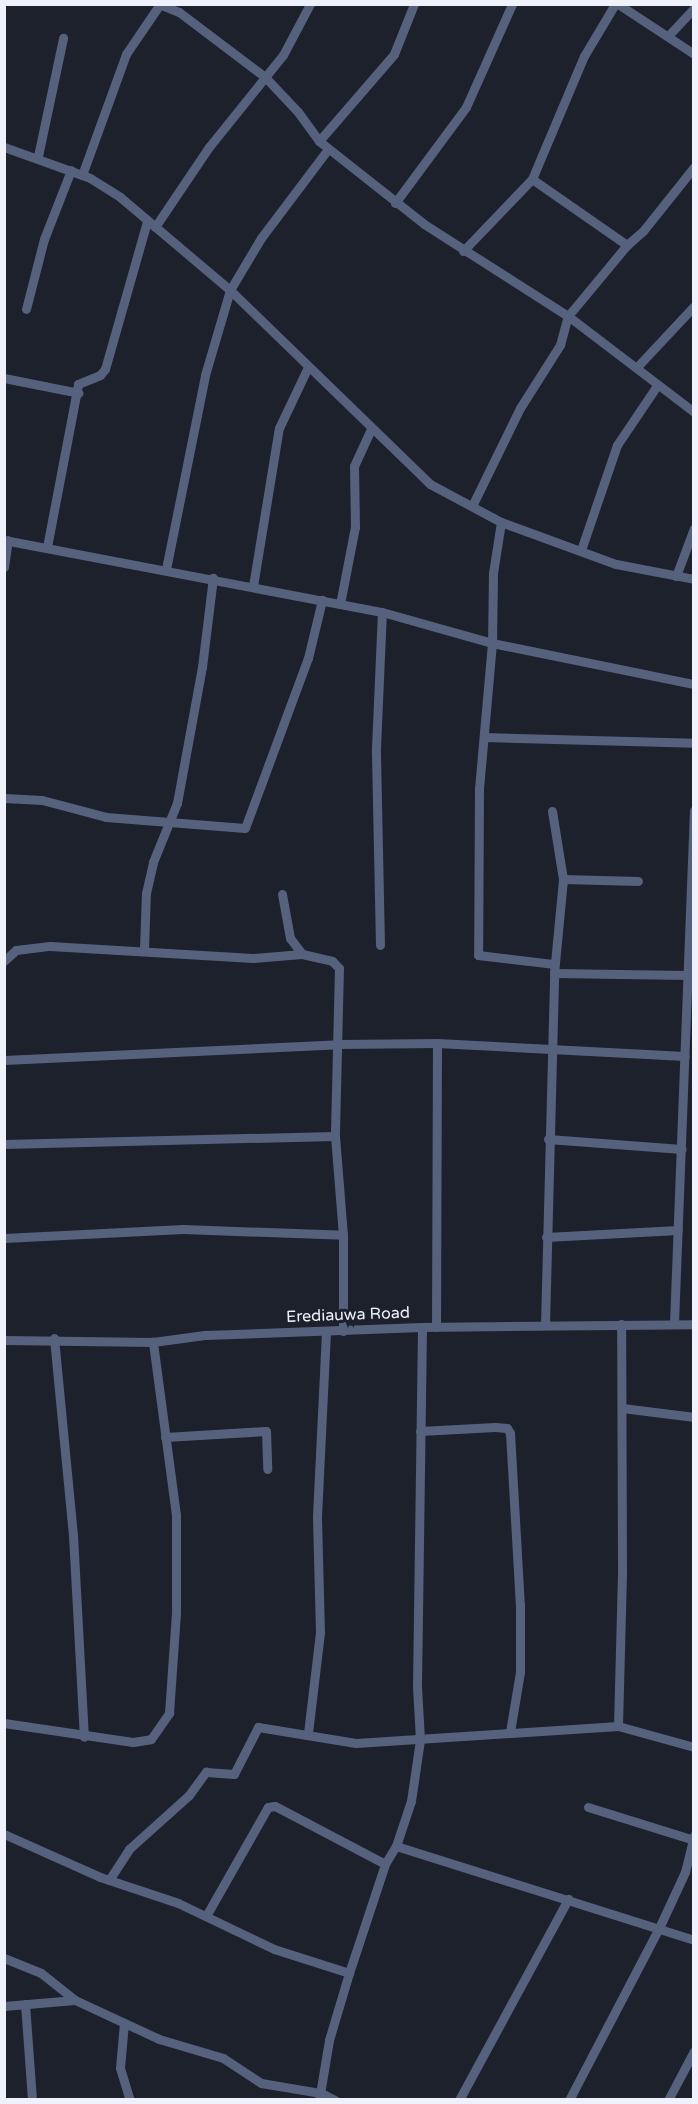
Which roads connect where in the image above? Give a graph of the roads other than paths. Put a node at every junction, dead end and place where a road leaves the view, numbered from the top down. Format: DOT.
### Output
graph roads {
  1 [pos="310,4"];
  2 [pos="414,4"];
  3 [pos="512,4"];
  4 [pos="616,4"];
  5 [pos="160,5"];
  6 [pos="693,8"];
  7 [pos="668,36"];
  8 [pos="63,38"];
  9 [pos="693,54"];
  10 [pos="265,77"];
  11 [pos="319,141"];
  12 [pos="4,147"];
  13 [pos="328,149"];
  14 [pos="38,156"];
  15 [pos="693,167"];
  16 [pos="72,170"];
  17 [pos="82,174"];
  18 [pos="532,179"];
  19 [pos="395,202"];
  20 [pos="151,225"];
  21 [pos="627,245"];
  22 [pos="463,252"];
  23 [pos="230,290"];
  24 [pos="693,306"];
  25 [pos="26,309"];
  26 [pos="568,316"];
  27 [pos="308,367"];
  28 [pos="637,367"];
  29 [pos="4,378"];
  30 [pos="658,384"];
  31 [pos="79,393"];
  32 [pos="693,412"];
  33 [pos="371,429"];
  34 [pos="471,506"];
  35 [pos="501,522"];
  36 [pos="693,528"];
  37 [pos="6,540"];
  38 [pos="47,547"];
  39 [pos="581,550"];
  40 [pos="4,567"];
  41 [pos="166,569"];
  42 [pos="676,576"];
  43 [pos="213,578"];
  44 [pos="693,579"];
  45 [pos="253,586"];
  46 [pos="322,600"];
  47 [pos="340,604"];
  48 [pos="382,612"];
  49 [pos="492,643"];
  50 [pos="693,684"];
  51 [pos="484,737"];
  52 [pos="693,742"];
  53 [pos="4,798"];
  54 [pos="693,810"];
  55 [pos="552,811"];
  56 [pos="168,824"];
  57 [pos="693,839"];
  58 [pos="563,879"];
  59 [pos="638,881"];
  60 [pos="282,894"];
  61 [pos="380,945"];
  62 [pos="144,949"];
  63 [pos="302,954"];
  64 [pos="4,961"];
  65 [pos="554,968"];
  66 [pos="687,975"];
  67 [pos="437,1043"];
  68 [pos="339,1044"];
  69 [pos="551,1048"];
  70 [pos="685,1056"];
  71 [pos="4,1060"];
  72 [pos="335,1136"];
  73 [pos="548,1139"];
  74 [pos="4,1144"];
  75 [pos="682,1149"];
  76 [pos="678,1230"];
  77 [pos="343,1235"];
  78 [pos="546,1237"];
  79 [pos="4,1238"];
  80 [pos="674,1323"];
  81 [pos="621,1324"];
  82 [pos="693,1324"];
  83 [pos="545,1325"];
  84 [pos="422,1327"];
  85 [pos="436,1327"];
  86 [pos="343,1331"];
  87 [pos="326,1332"];
  88 [pos="54,1338"];
  89 [pos="4,1340"];
  90 [pos="153,1342"];
  91 [pos="622,1408"];
  92 [pos="693,1416"];
  93 [pos="420,1431"];
  94 [pos="165,1437"];
  95 [pos="267,1468"];
  96 [pos="4,1723"];
  97 [pos="618,1726"];
  98 [pos="510,1732"];
  99 [pos="308,1733"];
  100 [pos="84,1737"];
  101 [pos="420,1740"];
  102 [pos="693,1747"];
  103 [pos="588,1807"];
  104 [pos="4,1834"];
  105 [pos="693,1838"];
  106 [pos="396,1846"];
  107 [pos="385,1864"];
  108 [pos="109,1880"];
  109 [pos="568,1899"];
  110 [pos="206,1916"];
  111 [pos="659,1928"];
  112 [pos="693,1940"];
  113 [pos="4,1958"];
  114 [pos="349,1973"];
  115 [pos="75,2000"];
  116 [pos="26,2004"];
  117 [pos="4,2006"];
  118 [pos="124,2023"];
  119 [pos="693,2051"];
  120 [pos="320,2096"];
  121 [pos="32,2100"];
  122 [pos="130,2100"];
  123 [pos="335,2100"];
  124 [pos="459,2100"];
  125 [pos="569,2100"];
  126 [pos="668,2100"];
  1 -- 10 [label="street"];
  2 -- 11 [label="street"];
  3 -- 19 [label="street"];
  4 -- 7 [label="street"];
  4 -- 18 [label="street"];
  5 -- 10 [label="street"];
  5 -- 17 [label="street"];
  6 -- 7 [label="street"];
  7 -- 9 [label="street"];
  8 -- 14 [label="street"];
  10 -- 11 [label="street"];
  10 -- 20 [label="street"];
  11 -- 13 [label="street"];
  12 -- 14 [label="street"];
  13 -- 19 [label="street"];
  13 -- 23 [label="street"];
  14 -- 16 [label="street"];
  15 -- 21 [label="street"];
  16 -- 17 [label="street"];
  16 -- 25 [label="street"];
  17 -- 20 [label="street"];
  18 -- 21 [label="street"];
  18 -- 22 [label="street"];
  19 -- 22 [label="street"];
  20 -- 23 [label="street"];
  20 -- 31 [label="street"];
  21 -- 26 [label="street"];
  22 -- 26 [label="street"];
  23 -- 27 [label="street"];
  23 -- 41 [label="street"];
  24 -- 28 [label="street"];
  26 -- 28 [label="street"];
  26 -- 34 [label="street"];
  27 -- 33 [label="street"];
  27 -- 45 [label="street"];
  28 -- 30 [label="street"];
  29 -- 31 [label="street"];
  30 -- 32 [label="street"];
  30 -- 39 [label="street"];
  31 -- 38 [label="street"];
  33 -- 34 [label="street"];
  33 -- 47 [label="street"];
  34 -- 35 [label="street"];
  35 -- 39 [label="street"];
  35 -- 49 [label="street"];
  36 -- 42 [label="street"];
  37 -- 38 [label="street"];
  37 -- 40 [label="street"];
  38 -- 41 [label="street"];
  39 -- 42 [label="street"];
  41 -- 43 [label="street"];
  42 -- 44 [label="street"];
  43 -- 45 [label="street"];
  43 -- 56 [label="street"];
  45 -- 46 [label="street"];
  46 -- 47 [label="street"];
  46 -- 56 [label="street"];
  47 -- 48 [label="street"];
  48 -- 49 [label="street"];
  48 -- 61 [label="street"];
  49 -- 50 [label="street"];
  49 -- 51 [label="street"];
  51 -- 52 [label="street"];
  51 -- 65 [label="street"];
  53 -- 56 [label="street"];
  54 -- 57 [label="street"];
  55 -- 58 [label="street"];
  56 -- 62 [label="street"];
  57 -- 66 [label="street"];
  58 -- 59 [label="street"];
  58 -- 65 [label="street"];
  60 -- 63 [label="street"];
  62 -- 63 [label="street"];
  62 -- 64 [label="street"];
  63 -- 68 [label="street"];
  65 -- 66 [label="street"];
  65 -- 69 [label="street"];
  66 -- 70 [label="street"];
  67 -- 68 [label="street"];
  67 -- 69 [label="street"];
  67 -- 85 [label="street"];
  68 -- 71 [label="street"];
  68 -- 72 [label="street"];
  69 -- 70 [label="street"];
  69 -- 73 [label="street"];
  70 -- 75 [label="street"];
  72 -- 74 [label="street"];
  72 -- 77 [label="street"];
  73 -- 75 [label="street"];
  73 -- 78 [label="street"];
  75 -- 76 [label="street"];
  76 -- 78 [label="street"];
  76 -- 80 [label="street"];
  77 -- 79 [label="street"];
  77 -- 86 [label="street"];
  78 -- 83 [label="street"];
  80 -- 81 [label="street, Erediauwa Road"];
  80 -- 82 [label="street, Erediauwa Road"];
  81 -- 83 [label="street, Erediauwa Road"];
  81 -- 91 [label="street"];
  83 -- 85 [label="street, Erediauwa Road"];
  84 -- 85 [label="street, Erediauwa Road"];
  84 -- 86 [label="street, Erediauwa Road"];
  84 -- 93 [label="street"];
  86 -- 87 [label="street, Erediauwa Road"];
  87 -- 90 [label="street, Erediauwa Road"];
  87 -- 99 [label="street"];
  88 -- 89 [label="street, Erediauwa Road"];
  88 -- 90 [label="street, Erediauwa Road"];
  88 -- 100 [label="street"];
  90 -- 94 [label="street"];
  91 -- 92 [label="street"];
  91 -- 97 [label="street"];
  93 -- 98 [label="street"];
  93 -- 101 [label="street"];
  94 -- 95 [label="street"];
  94 -- 100 [label="street"];
  96 -- 100 [label="street"];
  97 -- 98 [label="street"];
  97 -- 102 [label="street"];
  98 -- 101 [label="street"];
  99 -- 101 [label="street"];
  99 -- 108 [label="street"];
  101 -- 106 [label="street"];
  103 -- 105 [label="street"];
  104 -- 108 [label="street"];
  105 -- 111 [label="street"];
  106 -- 107 [label="street"];
  106 -- 109 [label="street"];
  107 -- 110 [label="street"];
  107 -- 114 [label="street"];
  108 -- 110 [label="street"];
  109 -- 111 [label="street"];
  109 -- 124 [label="street"];
  110 -- 114 [label="street"];
  111 -- 112 [label="street"];
  111 -- 125 [label="street"];
  113 -- 115 [label="street"];
  114 -- 120 [label="street"];
  115 -- 116 [label="street"];
  115 -- 118 [label="street"];
  116 -- 117 [label="street"];
  116 -- 121 [label="street"];
  118 -- 120 [label="street"];
  118 -- 122 [label="street"];
  119 -- 126 [label="street"];
  120 -- 123 [label="street"];
}
